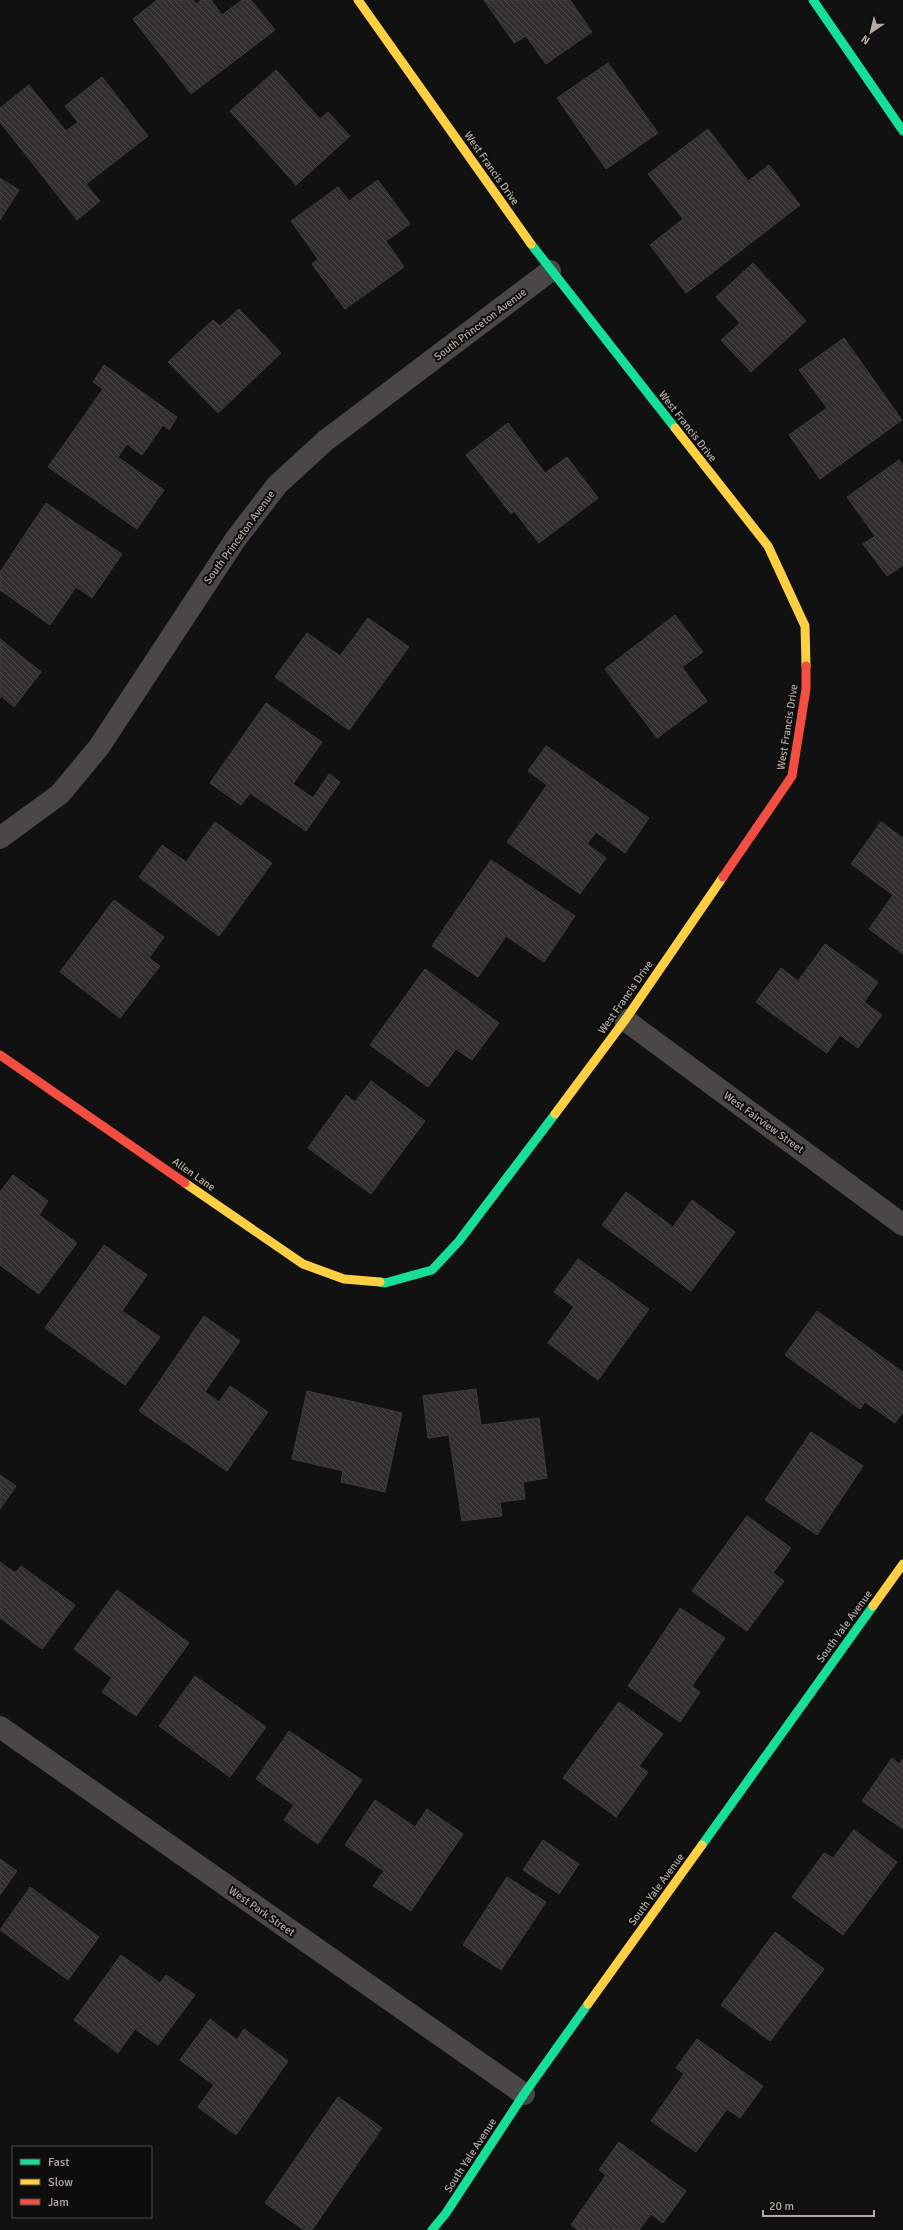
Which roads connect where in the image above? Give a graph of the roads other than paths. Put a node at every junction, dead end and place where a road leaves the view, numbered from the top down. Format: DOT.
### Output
graph roads {
  1 [pos="358,0"];
  2 [pos="813,0"];
  3 [pos="903,131"];
  4 [pos="550,271"];
  5 [pos="0,838"];
  6 [pos="625,1020"];
  7 [pos="0,1055"];
  8 [pos="903,1225"];
  9 [pos="385,1283"];
  10 [pos="903,1564"];
  11 [pos="0,1727"];
  12 [pos="524,2094"];
  13 [pos="432,2230"];
  1 -- 4 [label="street, West Francis Drive"];
  2 -- 3 [label="street"];
  4 -- 5 [label="street, South Princeton Avenue"];
  4 -- 6 [label="street, West Francis Drive"];
  6 -- 8 [label="street, West Fairview Street"];
  6 -- 9 [label="street, West Francis Drive"];
  7 -- 9 [label="street, Allen Lane"];
  10 -- 12 [label="street, South Yale Avenue"];
  11 -- 12 [label="street, West Park Street"];
  12 -- 13 [label="street, South Yale Avenue"];
}
